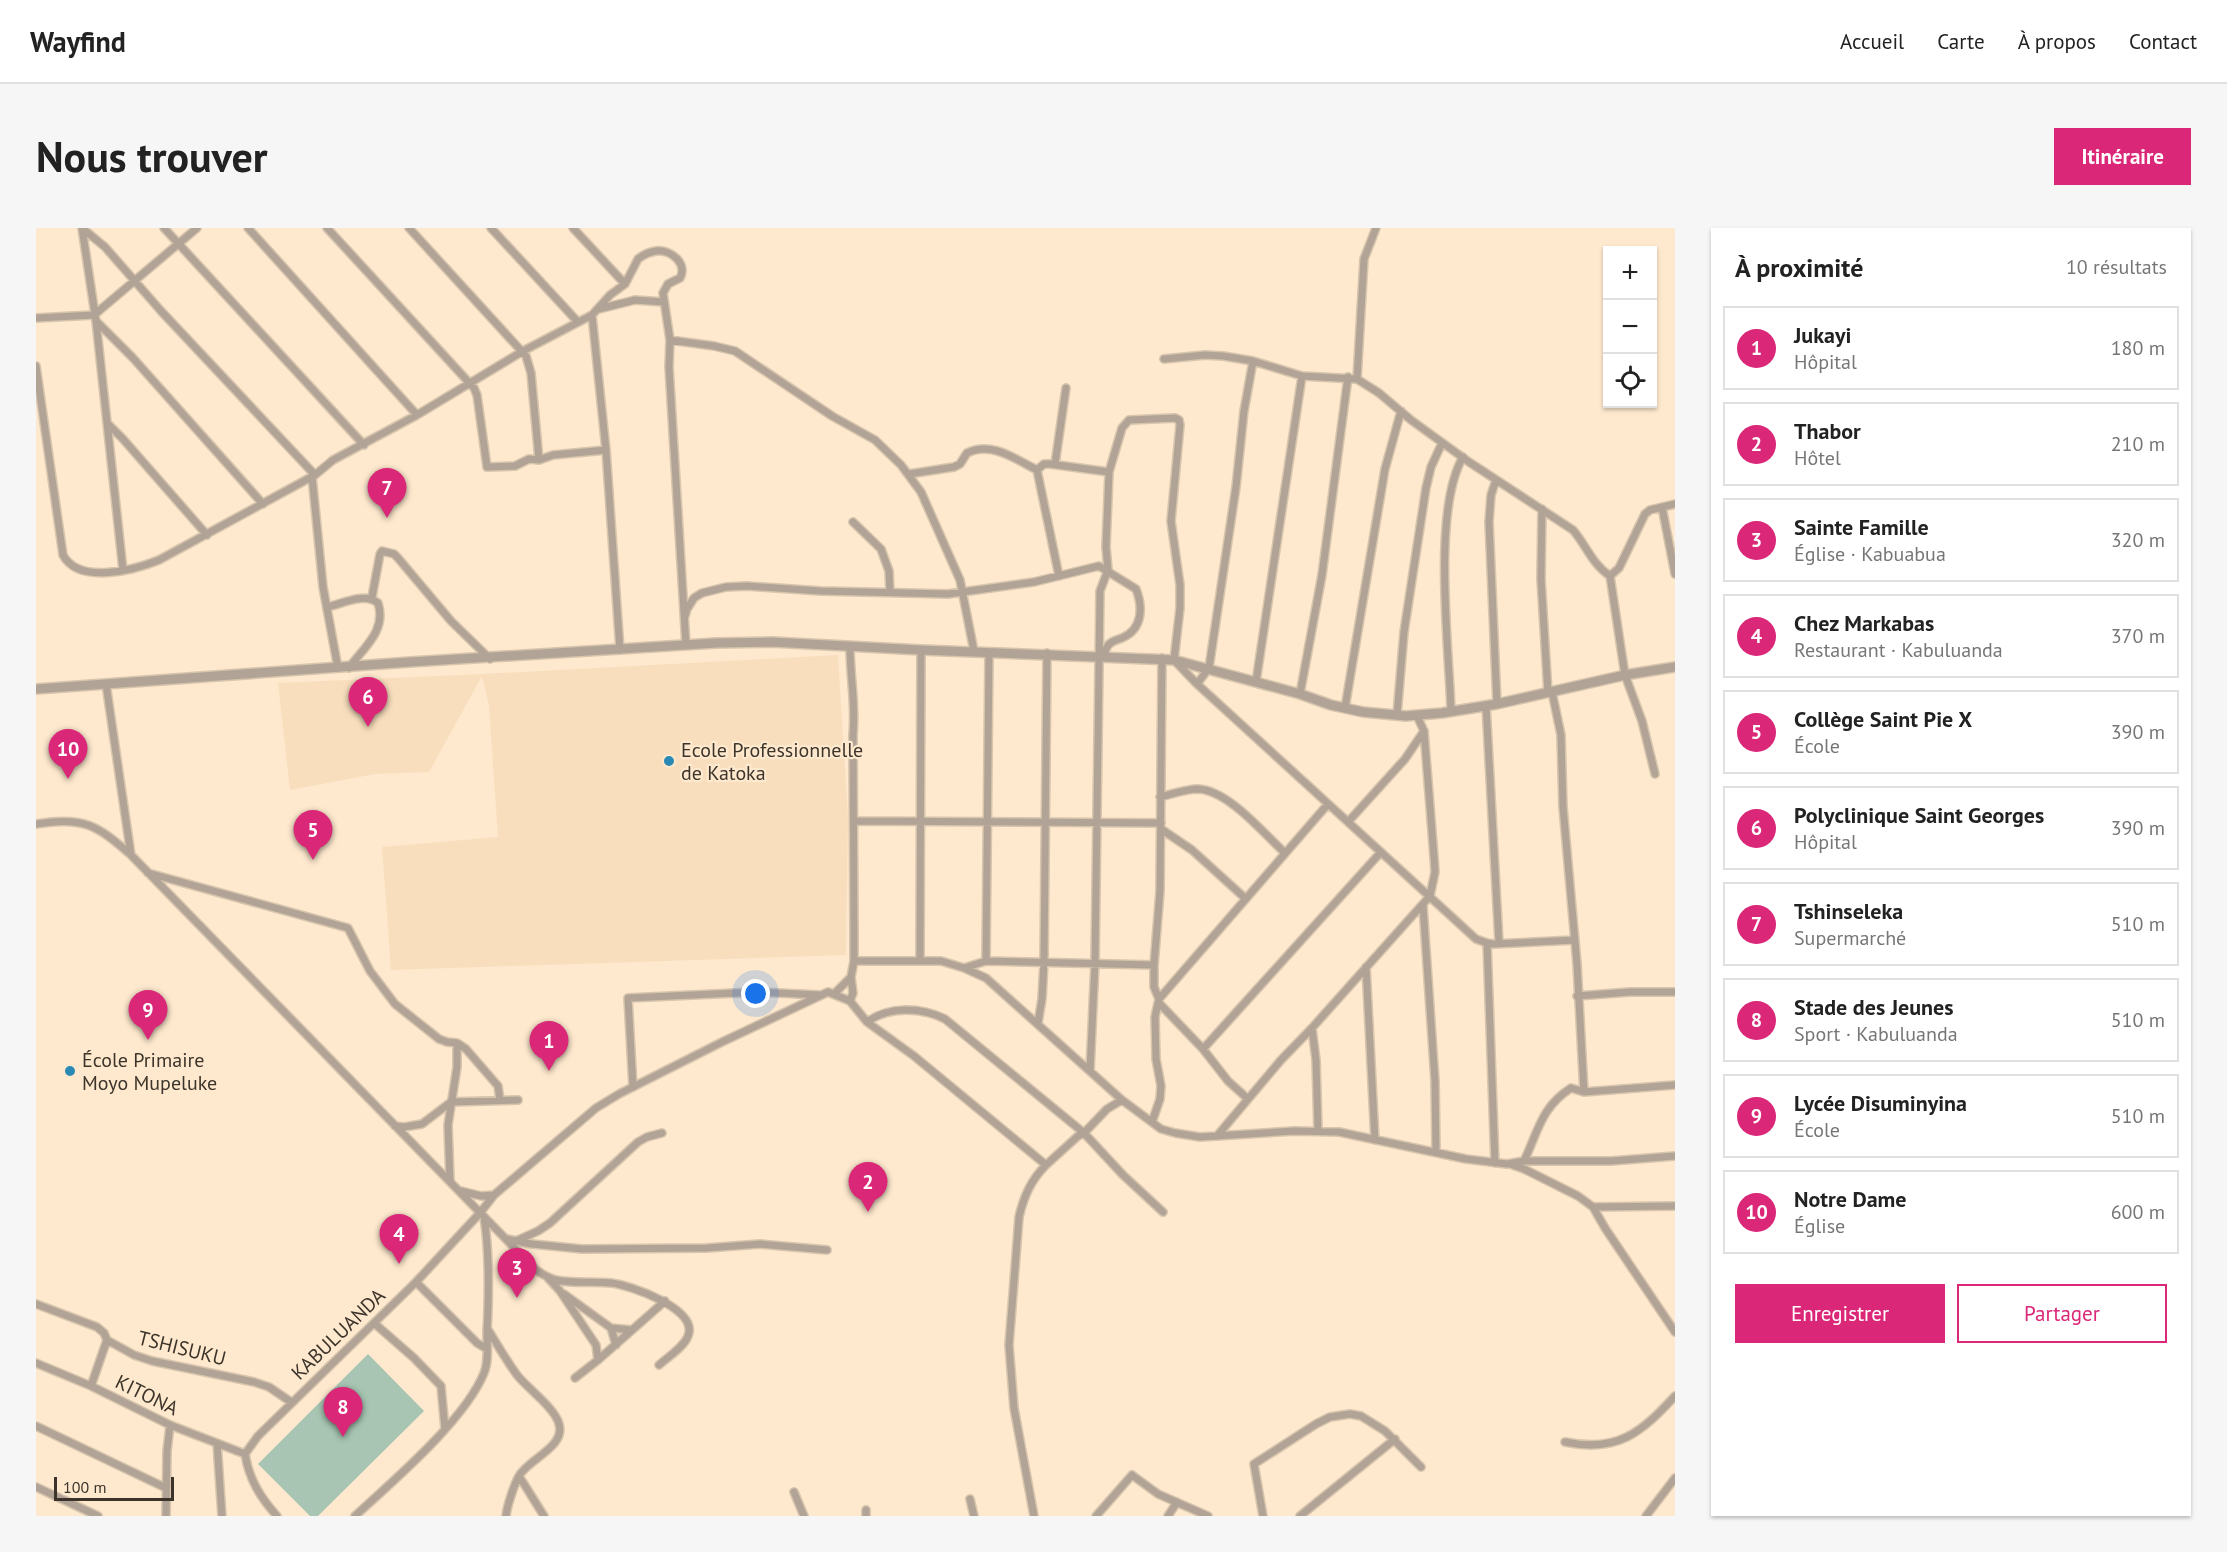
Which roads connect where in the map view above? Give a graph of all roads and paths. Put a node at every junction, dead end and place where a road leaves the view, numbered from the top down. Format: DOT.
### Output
graph roads {
  1 [pos="82,228"];
  2 [pos="164,228"];
  3 [pos="197,228"];
  4 [pos="248,228"];
  5 [pos="327,228"];
  6 [pos="409,228"];
  7 [pos="491,228"];
  8 [pos="573,228"];
  9 [pos="1376,228"];
  10 [pos="179,244"];
  11 [pos="136,282"];
  12 [pos="625,284"];
  13 [pos="664,302"];
  14 [pos="595,312"];
  15 [pos="36,318"];
  16 [pos="95,318"];
  17 [pos="577,321"];
  18 [pos="670,340"];
  19 [pos="523,351"];
  20 [pos="1164,358"];
  21 [pos="1253,361"];
  22 [pos="36,366"];
  23 [pos="1302,376"];
  24 [pos="1348,377"];
  25 [pos="1357,379"];
  26 [pos="470,382"];
  27 [pos="1066,388"];
  28 [pos="1401,411"];
  29 [pos="417,415"];
  30 [pos="108,424"];
  31 [pos="1442,443"];
  32 [pos="363,445"];
  33 [pos="606,450"];
  34 [pos="1463,457"];
  35 [pos="539,460"];
  36 [pos="1055,464"];
  37 [pos="1037,470"];
  38 [pos="1109,472"];
  39 [pos="921,473"];
  40 [pos="909,474"];
  41 [pos="313,476"];
  42 [pos="1496,480"];
  43 [pos="921,492"];
  44 [pos="263,504"];
  45 [pos="1675,504"];
  46 [pos="1662,507"];
  47 [pos="1542,509"];
  48 [pos="853,522"];
  49 [pos="207,535"];
  50 [pos="123,570"];
  51 [pos="1108,570"];
  52 [pos="1675,574"];
  53 [pos="1059,576"];
  54 [pos="1610,576"];
  55 [pos="960,580"];
  56 [pos="890,592"];
  57 [pos="963,592"];
  58 [pos="948,594"];
  59 [pos="372,597"];
  60 [pos="328,607"];
  61 [pos="964,608"];
  62 [pos="684,621"];
  63 [pos="686,645"];
  64 [pos="850,646"];
  65 [pos="620,650"];
  66 [pos="921,650"];
  67 [pos="974,651"];
  68 [pos="989,652"];
  69 [pos="1047,653"];
  70 [pos="1102,656"];
  71 [pos="1162,658"];
  72 [pos="490,659"];
  73 [pos="1174,660"];
  74 [pos="1675,667"];
  75 [pos="338,668"];
  76 [pos="349,668"];
  77 [pos="1209,668"];
  78 [pos="1625,675"];
  79 [pos="1256,682"];
  80 [pos="106,684"];
  81 [pos="1197,684"];
  82 [pos="36,689"];
  83 [pos="1550,692"];
  84 [pos="1300,694"];
  85 [pos="1497,704"];
  86 [pos="1486,705"];
  87 [pos="1345,708"];
  88 [pos="1451,711"];
  89 [pos="1396,716"];
  90 [pos="1417,716"];
  91 [pos="1424,731"];
  92 [pos="1654,774"];
  93 [pos="1160,797"];
  94 [pos="1328,804"];
  95 [pos="855,821"];
  96 [pos="920,821"];
  97 [pos="987,822"];
  98 [pos="1045,822"];
  99 [pos="1096,822"];
  100 [pos="1348,822"];
  101 [pos="36,824"];
  102 [pos="1161,826"];
  103 [pos="1381,852"];
  104 [pos="1285,853"];
  105 [pos="131,855"];
  106 [pos="147,873"];
  107 [pos="1430,897"];
  108 [pos="1246,899"];
  109 [pos="1423,906"];
  110 [pos="1575,940"];
  111 [pos="1487,943"];
  112 [pos="1499,943"];
  113 [pos="920,960"];
  114 [pos="854,961"];
  115 [pos="986,961"];
  116 [pos="1044,962"];
  117 [pos="1095,963"];
  118 [pos="1154,965"];
  119 [pos="1366,967"];
  120 [pos="964,968"];
  121 [pos="851,977"];
  122 [pos="1675,992"];
  123 [pos="834,994"];
  124 [pos="822,995"];
  125 [pos="1577,996"];
  126 [pos="850,1001"];
  127 [pos="1159,1001"];
  128 [pos="867,1022"];
  129 [pos="1038,1023"];
  130 [pos="1312,1028"];
  131 [pos="457,1043"];
  132 [pos="1203,1049"];
  133 [pos="1090,1071"];
  134 [pos="1675,1085"];
  135 [pos="633,1087"];
  136 [pos="1584,1092"];
  137 [pos="1248,1099"];
  138 [pos="500,1100"];
  139 [pos="518,1100"];
  140 [pos="1122,1100"];
  141 [pos="451,1102"];
  142 [pos="1152,1122"];
  143 [pos="395,1126"];
  144 [pos="1318,1131"];
  145 [pos="662,1133"];
  146 [pos="1084,1133"];
  147 [pos="1217,1136"];
  148 [pos="1375,1140"];
  149 [pos="1436,1151"];
  150 [pos="1675,1156"];
  151 [pos="1524,1161"];
  152 [pos="1495,1163"];
  153 [pos="1507,1164"];
  154 [pos="1046,1165"];
  155 [pos="450,1180"];
  156 [pos="461,1191"];
  157 [pos="494,1195"];
  158 [pos="1675,1206"];
  159 [pos="1593,1207"];
  160 [pos="1163,1212"];
  161 [pos="482,1215"];
  162 [pos="505,1238"];
  163 [pos="516,1241"];
  164 [pos="827,1250"];
  165 [pos="548,1278"];
  166 [pos="416,1282"];
  167 [pos="560,1291"];
  168 [pos="665,1301"];
  169 [pos="36,1304"];
  170 [pos="374,1323"];
  171 [pos="611,1328"];
  172 [pos="632,1330"];
  173 [pos="487,1332"];
  174 [pos="1675,1332"];
  175 [pos="107,1340"];
  176 [pos="477,1343"];
  177 [pos="596,1344"];
  178 [pos="613,1347"];
  179 [pos="487,1348"];
  180 [pos="598,1360"];
  181 [pos="36,1363"];
  182 [pos="659,1365"];
  183 [pos="575,1378"];
  184 [pos="92,1386"];
  185 [pos="1675,1396"];
  186 [pos="291,1402"];
  187 [pos="170,1425"];
  188 [pos="36,1426"];
  189 [pos="445,1429"];
  190 [pos="1395,1439"];
  191 [pos="1565,1442"];
  192 [pos="217,1443"];
  193 [pos="245,1454"];
  194 [pos="1421,1467"];
  195 [pos="519,1476"];
  196 [pos="1675,1478"];
  197 [pos="36,1487"];
  198 [pos="166,1488"];
  199 [pos="794,1492"];
  200 [pos="970,1499"];
  201 [pos="1177,1502"];
  202 [pos="98,1516"];
  203 [pos="166,1516"];
  204 [pos="222,1516"];
  205 [pos="277,1516"];
  206 [pos="355,1516"];
  207 [pos="507,1516"];
  208 [pos="544,1516"];
  209 [pos="804,1516"];
  210 [pos="974,1516"];
  211 [pos="1034,1516"];
  212 [pos="1096,1516"];
  213 [pos="1168,1516"];
  214 [pos="1208,1516"];
  215 [pos="1263,1516"];
  216 [pos="1300,1516"];
  217 [pos="1646,1516"];
  1 -- 11 [label="street"];
  1 -- 16 [label="street"];
  2 -- 10 [label="street"];
  3 -- 10 [label="street"];
  4 -- 29 [label="street"];
  5 -- 26 [label="street"];
  6 -- 19 [label="street"];
  7 -- 17 [label="street"];
  8 -- 12 [label="street"];
  9 -- 25 [label="street"];
  10 -- 11 [label="street"];
  10 -- 32 [label="street"];
  11 -- 16 [label="street"];
  11 -- 41 [label="street"];
  12 -- 13 [label="street"];
  12 -- 14 [label="street"];
  13 -- 14 [label="street"];
  13 -- 18 [label="street"];
  14 -- 17 [label="street"];
  14 -- 33 [label="street"];
  15 -- 16 [label="street"];
  16 -- 30 [label="street"];
  16 -- 44 [label="street"];
  17 -- 19 [label="street"];
  18 -- 40 [label="street"];
  18 -- 62 [label="street"];
  19 -- 26 [label="street"];
  19 -- 35 [label="street"];
  20 -- 21 [label="street"];
  21 -- 23 [label="street"];
  21 -- 77 [label="street"];
  22 -- 50 [label="street"];
  23 -- 24 [label="street"];
  23 -- 79 [label="street"];
  24 -- 25 [label="street"];
  24 -- 84 [label="street"];
  25 -- 28 [label="street"];
  26 -- 29 [label="street"];
  26 -- 35 [label="street"];
  27 -- 36 [label="street"];
  28 -- 31 [label="street"];
  28 -- 87 [label="street"];
  29 -- 32 [label="street"];
  30 -- 49 [label="street"];
  30 -- 50 [label="street"];
  31 -- 34 [label="street"];
  31 -- 89 [label="street"];
  32 -- 41 [label="street"];
  33 -- 35 [label="street"];
  33 -- 65 [label="street"];
  34 -- 42 [label="street"];
  34 -- 88 [label="street"];
  36 -- 37 [label="street"];
  36 -- 38 [label="street"];
  37 -- 39 [label="street"];
  37 -- 53 [label="street"];
  38 -- 51 [label="street"];
  38 -- 73 [label="street"];
  39 -- 40 [label="street"];
  39 -- 43 [label="street"];
  40 -- 43 [label="street"];
  41 -- 44 [label="street"];
  41 -- 60 [label="street"];
  42 -- 47 [label="street"];
  42 -- 85 [label="street"];
  43 -- 55 [label="street"];
  44 -- 49 [label="street"];
  45 -- 46 [label="street"];
  46 -- 52 [label="street"];
  46 -- 54 [label="street"];
  47 -- 54 [label="street"];
  47 -- 83 [label="street"];
  48 -- 56 [label="street"];
  49 -- 50 [label="street"];
  51 -- 53 [label="street"];
  51 -- 70 [label="street"];
  51 -- 70 [label="street"];
  53 -- 57 [label="street"];
  54 -- 78 [label="street"];
  55 -- 57 [label="street"];
  55 -- 58 [label="street"];
  56 -- 58 [label="street"];
  56 -- 62 [label="street"];
  57 -- 58 [label="street"];
  57 -- 61 [label="street"];
  58 -- 61 [label="street"];
  59 -- 60 [label="street"];
  59 -- 72 [label="street"];
  59 -- 76 [label="street"];
  60 -- 75 [label="street"];
  61 -- 67 [label="street"];
  62 -- 63 [label="street"];
  63 -- 64 [label="street"];
  63 -- 65 [label="street"];
  64 -- 66 [label="street"];
  64 -- 95 [label="street"];
  65 -- 72 [label="street"];
  66 -- 67 [label="street"];
  66 -- 96 [label="street"];
  67 -- 68 [label="street"];
  68 -- 69 [label="street"];
  68 -- 97 [label="street"];
  69 -- 70 [label="street"];
  69 -- 98 [label="street"];
  70 -- 71 [label="street"];
  70 -- 99 [label="street"];
  71 -- 73 [label="street"];
  71 -- 93 [label="street"];
  72 -- 76 [label="street"];
  73 -- 77 [label="street"];
  73 -- 81 [label="street"];
  74 -- 78 [label="street"];
  75 -- 76 [label="street"];
  75 -- 80 [label="street"];
  77 -- 79 [label="street"];
  77 -- 81 [label="street"];
  78 -- 83 [label="street"];
  78 -- 92 [label="street"];
  79 -- 84 [label="street"];
  80 -- 82 [label="street"];
  80 -- 105 [label="street"];
  81 -- 94 [label="street"];
  83 -- 85 [label="street"];
  83 -- 110 [label="street"];
  84 -- 87 [label="street"];
  85 -- 86 [label="street"];
  86 -- 88 [label="street"];
  86 -- 112 [label="street"];
  87 -- 89 [label="street"];
  88 -- 90 [label="street"];
  89 -- 90 [label="street"];
  90 -- 91 [label="street"];
  91 -- 100 [label="street"];
  91 -- 107 [label="street"];
  93 -- 102 [label="street"];
  93 -- 104 [label="street"];
  94 -- 100 [label="street"];
  94 -- 104 [label="street"];
  95 -- 96 [label="street"];
  95 -- 114 [label="street"];
  96 -- 97 [label="street"];
  96 -- 113 [label="street"];
  97 -- 98 [label="street"];
  97 -- 115 [label="street"];
  98 -- 99 [label="street"];
  98 -- 116 [label="street"];
  99 -- 102 [label="street"];
  99 -- 117 [label="street"];
  100 -- 103 [label="street"];
  101 -- 105 [label="street"];
  102 -- 108 [label="street"];
  102 -- 118 [label="street"];
  103 -- 107 [label="street"];
  103 -- 132 [label="street"];
  104 -- 108 [label="street"];
  105 -- 106 [label="street"];
  106 -- 131 [label="street"];
  106 -- 143 [label="street"];
  107 -- 109 [label="street"];
  107 -- 111 [label="street"];
  108 -- 127 [label="street"];
  109 -- 119 [label="street"];
  109 -- 149 [label="street"];
  110 -- 112 [label="street"];
  110 -- 125 [label="street"];
  111 -- 112 [label="street"];
  111 -- 152 [label="street"];
  113 -- 114 [label="street"];
  113 -- 120 [label="street"];
  114 -- 121 [label="street"];
  115 -- 116 [label="street"];
  115 -- 120 [label="street"];
  116 -- 117 [label="street"];
  116 -- 129 [label="street"];
  117 -- 118 [label="street"];
  117 -- 133 [label="street"];
  118 -- 127 [label="street"];
  119 -- 130 [label="street"];
  119 -- 148 [label="street"];
  120 -- 129 [label="street"];
  121 -- 123 [label="street"];
  121 -- 126 [label="street"];
  122 -- 125 [label="street"];
  123 -- 124 [label="street"];
  123 -- 126 [label="street"];
  124 -- 135 [label="street, KABULUANDA"];
  124 -- 135 [label="street"];
  125 -- 136 [label="street"];
  126 -- 128 [label="street"];
  127 -- 132 [label="street"];
  127 -- 142 [label="street"];
  128 -- 146 [label="street"];
  128 -- 154 [label="street"];
  129 -- 133 [label="street"];
  130 -- 137 [label="street"];
  130 -- 144 [label="street"];
  131 -- 138 [label="street"];
  131 -- 141 [label="street"];
  132 -- 137 [label="street"];
  133 -- 140 [label="street"];
  134 -- 136 [label="street"];
  135 -- 157 [label="street, KABULUANDA"];
  136 -- 151 [label="street"];
  137 -- 147 [label="street"];
  138 -- 139 [label="street"];
  138 -- 141 [label="street"];
  140 -- 142 [label="street"];
  140 -- 146 [label="street"];
  141 -- 143 [label="street"];
  141 -- 155 [label="street"];
  142 -- 147 [label="street"];
  143 -- 155 [label="street"];
  144 -- 147 [label="street"];
  144 -- 148 [label="street"];
  145 -- 163 [label="street"];
  146 -- 154 [label="street"];
  146 -- 160 [label="street"];
  148 -- 149 [label="street"];
  149 -- 152 [label="street"];
  150 -- 151 [label="street"];
  151 -- 153 [label="street"];
  152 -- 153 [label="street"];
  153 -- 159 [label="street"];
  154 -- 211 [label="street"];
  155 -- 156 [label="street"];
  156 -- 157 [label="street"];
  156 -- 161 [label="street"];
  157 -- 161 [label="street, KABULUANDA"];
  158 -- 159 [label="street"];
  159 -- 174 [label="street"];
  161 -- 162 [label="street"];
  161 -- 166 [label="street, KABULUANDA"];
  161 -- 173 [label="street"];
  162 -- 163 [label="street"];
  162 -- 165 [label="street"];
  163 -- 164 [label="street"];
  165 -- 167 [label="street"];
  165 -- 168 [label="street"];
  166 -- 170 [label="street, KABULUANDA"];
  166 -- 176 [label="street"];
  167 -- 171 [label="street"];
  167 -- 177 [label="street"];
  168 -- 172 [label="street"];
  168 -- 182 [label="street"];
  169 -- 175 [label="street, TSHISUKU"];
  170 -- 186 [label="street, KABULUANDA"];
  170 -- 189 [label="street"];
  171 -- 172 [label="street"];
  171 -- 178 [label="street"];
  172 -- 178 [label="street"];
  173 -- 176 [label="street"];
  173 -- 179 [label="street"];
  173 -- 195 [label="street"];
  175 -- 184 [label="street"];
  175 -- 186 [label="street, TSHISUKU"];
  176 -- 179 [label="street"];
  177 -- 178 [label="street"];
  177 -- 180 [label="street"];
  178 -- 180 [label="street"];
  179 -- 189 [label="street"];
  180 -- 183 [label="street"];
  181 -- 184 [label="street, KITONA"];
  184 -- 187 [label="street, KITONA"];
  185 -- 191 [label="street"];
  186 -- 193 [label="street, KABULUANDA"];
  187 -- 192 [label="street, KITONA"];
  187 -- 198 [label="street"];
  188 -- 198 [label="street"];
  189 -- 206 [label="street"];
  190 -- 194 [label="street"];
  190 -- 215 [label="street"];
  190 -- 216 [label="street"];
  192 -- 193 [label="street, KITONA"];
  192 -- 204 [label="street"];
  193 -- 205 [label="street"];
  195 -- 207 [label="street"];
  195 -- 208 [label="street"];
  196 -- 217 [label="street"];
  197 -- 202 [label="street"];
  198 -- 203 [label="street"];
  199 -- 209 [label="street"];
  200 -- 210 [label="street"];
  201 -- 212 [label="street"];
  201 -- 213 [label="street"];
  201 -- 214 [label="street"];
}
